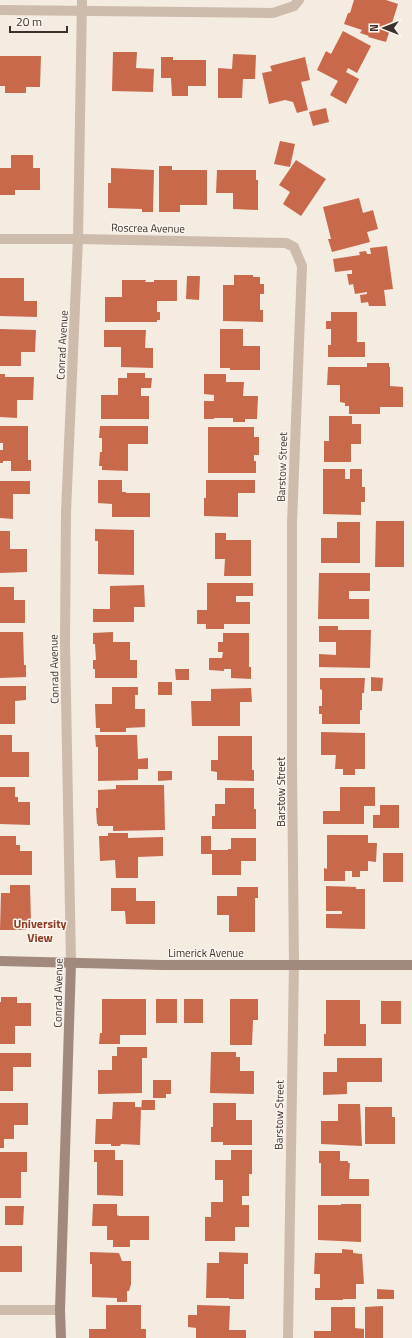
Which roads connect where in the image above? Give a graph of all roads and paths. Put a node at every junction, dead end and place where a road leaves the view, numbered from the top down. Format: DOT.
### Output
graph roads {
  1 [pos="296,3"];
  2 [pos="82,5"];
  3 [pos="0,10"];
  4 [pos="0,239"];
  5 [pos="78,239"];
  6 [pos="294,247"];
  7 [pos="0,961"];
  8 [pos="71,963"];
  9 [pos="294,964"];
  10 [pos="412,964"];
  11 [pos="0,1310"];
  12 [pos="60,1310"];
  13 [pos="61,1338"];
  14 [pos="288,1338"];
  1 -- 2 [label="street"];
  2 -- 3 [label="street"];
  2 -- 5 [label="street, Conrad Avenue"];
  4 -- 5 [label="street, Roscrea Avenue"];
  5 -- 6 [label="street, Roscrea Avenue"];
  5 -- 8 [label="street, Conrad Avenue"];
  6 -- 9 [label="street, Barstow Street"];
  7 -- 8 [label="street, Limerick Avenue"];
  8 -- 9 [label="street, Limerick Avenue"];
  8 -- 12 [label="street, Conrad Avenue"];
  9 -- 10 [label="street, Limerick Avenue"];
  9 -- 14 [label="street, Barstow Street"];
  11 -- 12 [label="street"];
  12 -- 13 [label="street, Conrad Avenue"];
}
